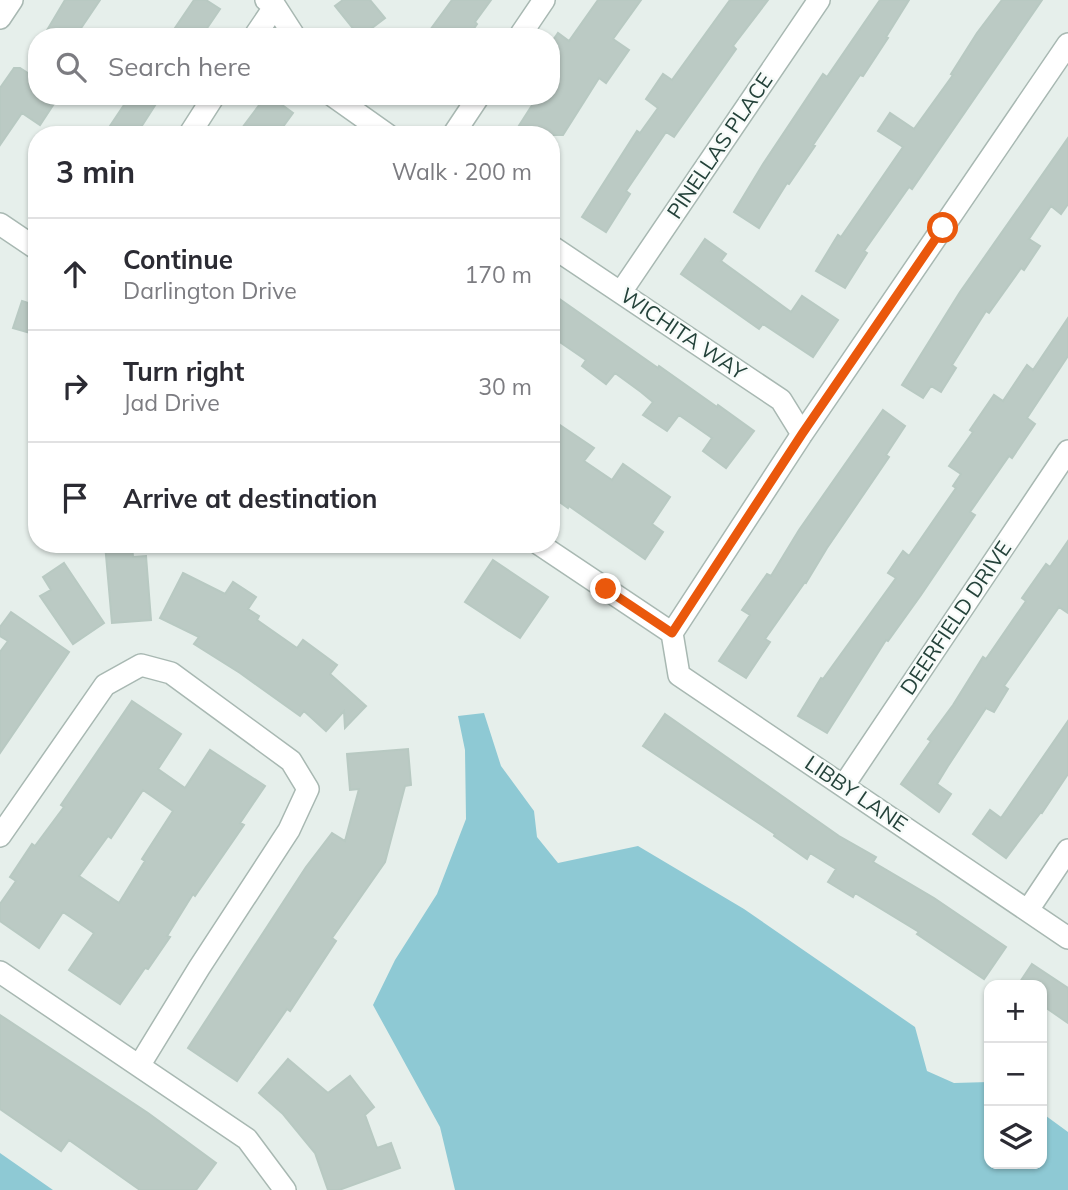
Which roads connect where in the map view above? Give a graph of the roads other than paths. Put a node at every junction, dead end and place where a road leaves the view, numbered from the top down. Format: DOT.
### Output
graph roads {
  1 [pos="12,0"];
  2 [pos="544,0"];
  3 [pos="819,0"];
  4 [pos="270,3"];
  5 [pos="0,18"];
  6 [pos="258,28"];
  7 [pos="288,28"];
  8 [pos="525,28"];
  9 [pos="1068,44"];
  10 [pos="208,105"];
  11 [pos="346,105"];
  12 [pos="473,105"];
  13 [pos="194,126"];
  14 [pos="375,126"];
  15 [pos="459,126"];
  16 [pos="0,224"];
  17 [pos="28,242"];
  18 [pos="560,252"];
  19 [pos="621,292"];
  20 [pos="802,434"];
  21 [pos="1068,451"];
  22 [pos="552,553"];
  23 [pos="672,633"];
  24 [pos="844,785"];
  25 [pos="0,836"];
  26 [pos="1068,850"];
  27 [pos="1028,910"];
  28 [pos="1068,938"];
  29 [pos="0,972"];
  30 [pos="139,1066"];
  31 [pos="285,1190"];
  1 -- 5 [label="street"];
  2 -- 8 [label="street"];
  3 -- 19 [label="street, PINELLAS PLACE"];
  4 -- 6 [label="street"];
  4 -- 7 [label="street"];
  9 -- 20 [label="street"];
  10 -- 13 [label="street"];
  11 -- 14 [label="street"];
  12 -- 15 [label="street"];
  16 -- 17 [label="street"];
  18 -- 19 [label="street, WICHITA WAY"];
  19 -- 20 [label="street, WICHITA WAY"];
  20 -- 23 [label="street"];
  21 -- 24 [label="street, DEERFIELD DRIVE"];
  22 -- 23 [label="street"];
  23 -- 24 [label="street, LIBBY LANE"];
  24 -- 27 [label="street, LIBBY LANE"];
  25 -- 30 [label="street"];
  26 -- 27 [label="street"];
  27 -- 28 [label="street, LIBBY LANE"];
  29 -- 30 [label="street"];
  30 -- 31 [label="street"];
}
